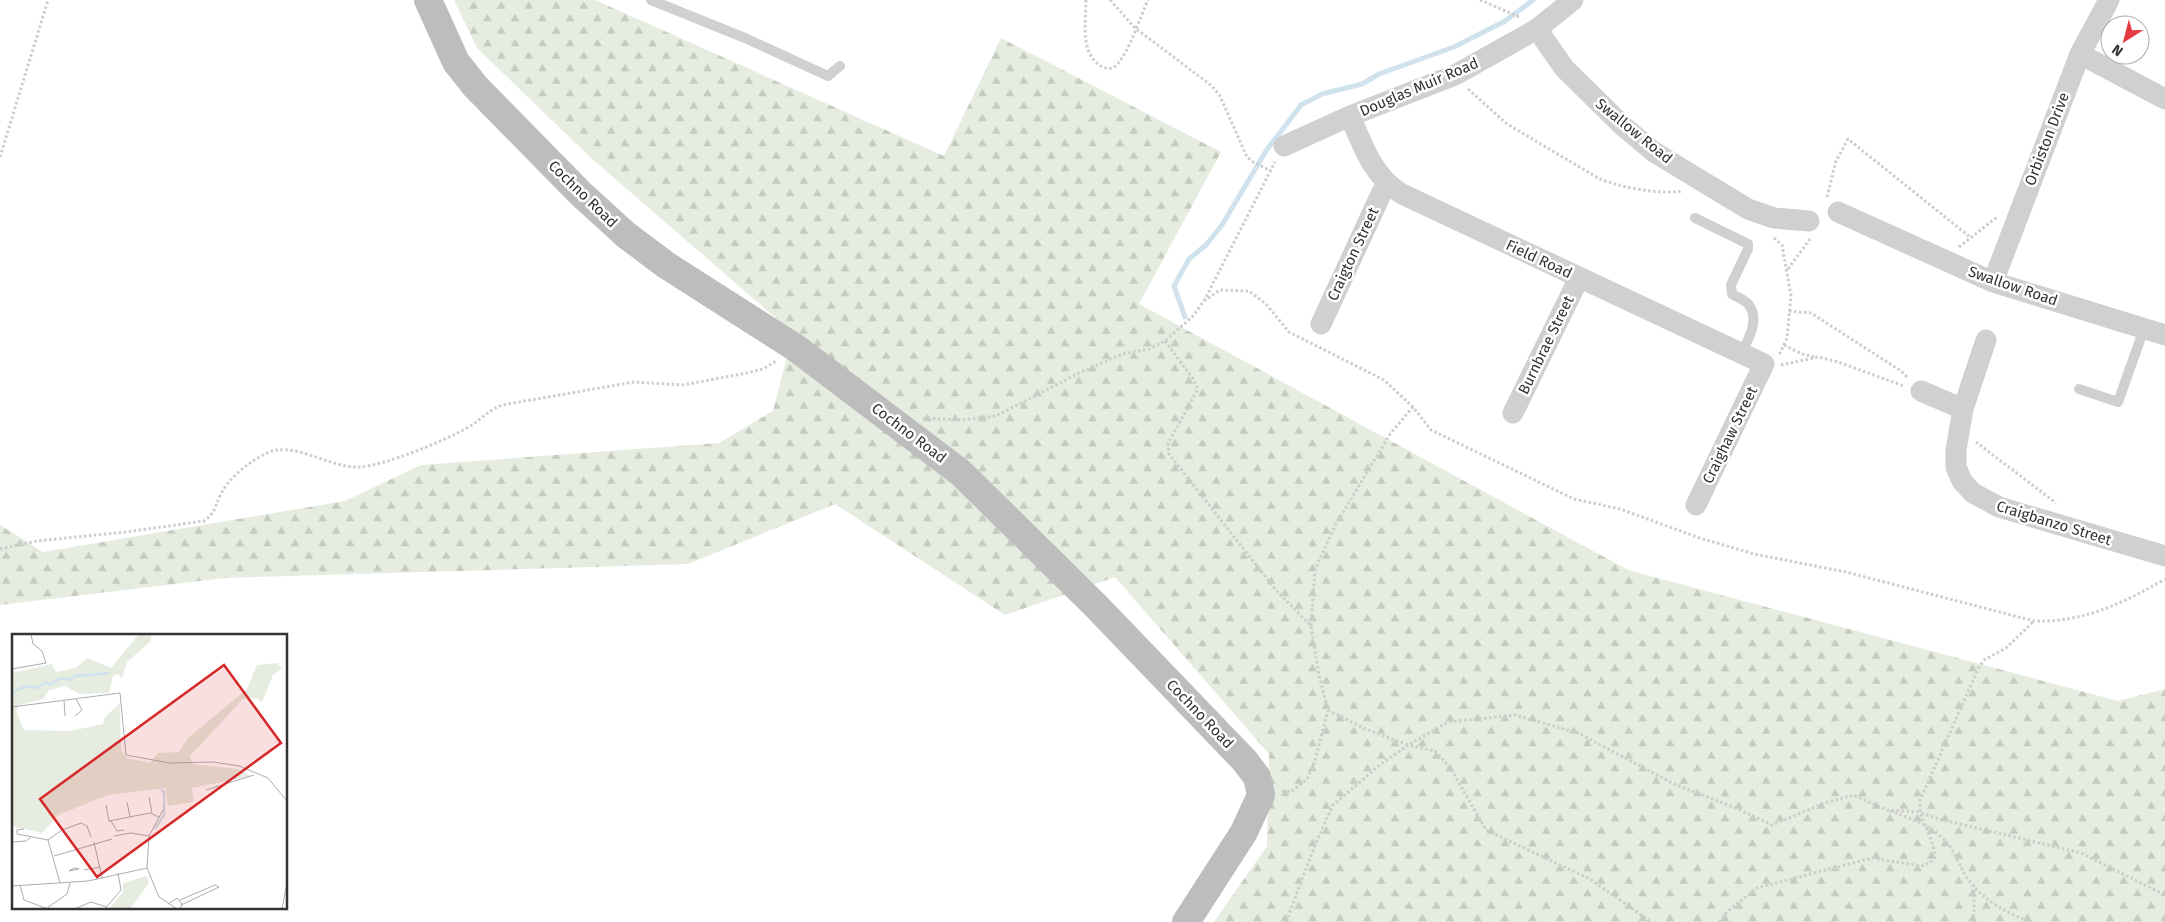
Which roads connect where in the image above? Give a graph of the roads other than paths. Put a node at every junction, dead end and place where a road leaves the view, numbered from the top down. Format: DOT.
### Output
graph roads {
  1 [pos="428,0"];
  2 [pos="651,0"];
  3 [pos="1573,0"];
  4 [pos="2109,0"];
  5 [pos="1530,24"];
  6 [pos="2080,54"];
  7 [pos="840,66"];
  8 [pos="2165,99"];
  9 [pos="1350,116"];
  10 [pos="1284,146"];
  11 [pos="1388,186"];
  12 [pos="1831,208"];
  13 [pos="1695,218"];
  14 [pos="1812,228"];
  15 [pos="1579,278"];
  16 [pos="1993,282"];
  17 [pos="1321,324"];
  18 [pos="2144,329"];
  19 [pos="2165,335"];
  20 [pos="1986,340"];
  21 [pos="1741,354"];
  22 [pos="1768,365"];
  23 [pos="2079,389"];
  24 [pos="1922,391"];
  25 [pos="1513,413"];
  26 [pos="1961,419"];
  27 [pos="1696,505"];
  28 [pos="2165,556"];
  29 [pos="1186,922"];
  1 -- 29 [label="street, Cochno Road"];
  2 -- 7 [label="lane"];
  3 -- 5 [label="street, Douglas Muir Road"];
  4 -- 6 [label="street, Orbiston Drive"];
  5 -- 9 [label="street, Douglas Muir Road"];
  5 -- 14 [label="street, Swallow Road"];
  6 -- 8 [label="street"];
  6 -- 16 [label="street, Orbiston Drive"];
  9 -- 10 [label="street, Douglas Muir Road"];
  9 -- 11 [label="street, Field Road"];
  11 -- 15 [label="street, Field Road"];
  11 -- 17 [label="street, Craigton Street"];
  12 -- 16 [label="street, Swallow Road"];
  13 -- 21 [label="lane"];
  15 -- 21 [label="street, Field Road"];
  15 -- 25 [label="street, Burnbrae Street"];
  16 -- 18 [label="street, Swallow Road"];
  18 -- 19 [label="street, Swallow Road"];
  18 -- 23 [label="lane"];
  20 -- 26 [label="street, Craigbanzo Street"];
  21 -- 22 [label="street, Field Road"];
  22 -- 27 [label="street, Craighaw Street"];
  24 -- 26 [label="street"];
  26 -- 28 [label="street, Craigbanzo Street"];
}
